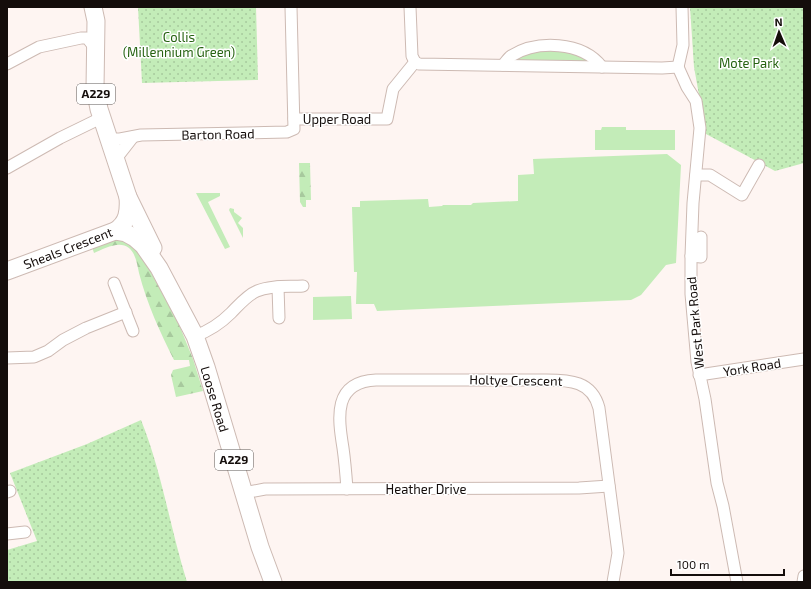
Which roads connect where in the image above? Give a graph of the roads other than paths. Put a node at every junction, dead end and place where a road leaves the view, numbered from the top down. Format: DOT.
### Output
graph roads {
  1 [pos="93,7"];
  2 [pos="291,7"];
  3 [pos="410,7"];
  4 [pos="682,7"];
  5 [pos="95,48"];
  6 [pos="416,62"];
  7 [pos="7,64"];
  8 [pos="503,66"];
  9 [pos="678,66"];
  10 [pos="602,67"];
  11 [pos="101,118"];
  12 [pos="294,119"];
  13 [pos="132,137"];
  14 [pos="108,139"];
  15 [pos="115,160"];
  16 [pos="759,165"];
  17 [pos="7,168"];
  18 [pos="696,175"];
  19 [pos="128,197"];
  20 [pos="115,231"];
  21 [pos="701,237"];
  22 [pos="691,256"];
  23 [pos="159,268"];
  24 [pos="7,271"];
  25 [pos="114,283"];
  26 [pos="303,286"];
  27 [pos="278,287"];
  28 [pos="126,312"];
  29 [pos="279,318"];
  30 [pos="133,331"];
  31 [pos="195,336"];
  32 [pos="7,358"];
  33 [pos="804,359"];
  34 [pos="699,375"];
  35 [pos="609,486"];
  36 [pos="347,489"];
  37 [pos="244,494"];
  38 [pos="25,532"];
  39 [pos="7,534"];
  40 [pos="804,576"];
  41 [pos="273,582"];
  42 [pos="613,582"];
  43 [pos="737,582"];
  44 [pos="802,582"];
  1 -- 5 [label="highway, A229"];
  2 -- 12 [label="street"];
  3 -- 6 [label="street"];
  4 -- 9 [label="street"];
  5 -- 7 [label="street"];
  5 -- 11 [label="highway, Loose Road / A229"];
  6 -- 8 [label="street"];
  6 -- 12 [label="street, Upper Road"];
  8 -- 10 [label="street"];
  8 -- 10 [label="street"];
  9 -- 10 [label="street"];
  9 -- 18 [label="street, West Park Road"];
  11 -- 14 [label="highway, Loose Road / A229"];
  11 -- 17 [label="street"];
  12 -- 13 [label="street, Barton Road"];
  13 -- 14 [label="street, Barton Road"];
  13 -- 15 [label="street"];
  14 -- 15 [label="highway, Loose Road / A229"];
  15 -- 19 [label="highway, Loose Road / A229"];
  16 -- 18 [label="street"];
  18 -- 22 [label="street, West Park Road"];
  19 -- 20 [label="highway, Sheals Crescent / A229"];
  19 -- 23 [label="highway, Loose Road / A229"];
  20 -- 23 [label="highway, Loose Road / A229"];
  20 -- 24 [label="highway, Sheals Crescent / A229"];
  21 -- 22 [label="street"];
  22 -- 34 [label="street, West Park Road"];
  23 -- 31 [label="highway, Loose Road / A229"];
  25 -- 28 [label="street"];
  26 -- 27 [label="street"];
  27 -- 29 [label="street"];
  27 -- 31 [label="street"];
  28 -- 30 [label="street"];
  28 -- 32 [label="street"];
  31 -- 37 [label="highway, Loose Road / A229"];
  33 -- 34 [label="street, York Road"];
  34 -- 43 [label="street, West Park Road"];
  35 -- 36 [label="street, Heather Drive"];
  35 -- 36 [label="street, Holtye Crescent"];
  35 -- 42 [label="street, Holtye Crescent"];
  36 -- 37 [label="street, Heather Drive"];
  37 -- 41 [label="highway, Loose Road / A229"];
  38 -- 39 [label="street"];
  40 -- 44 [label="street"];
}
